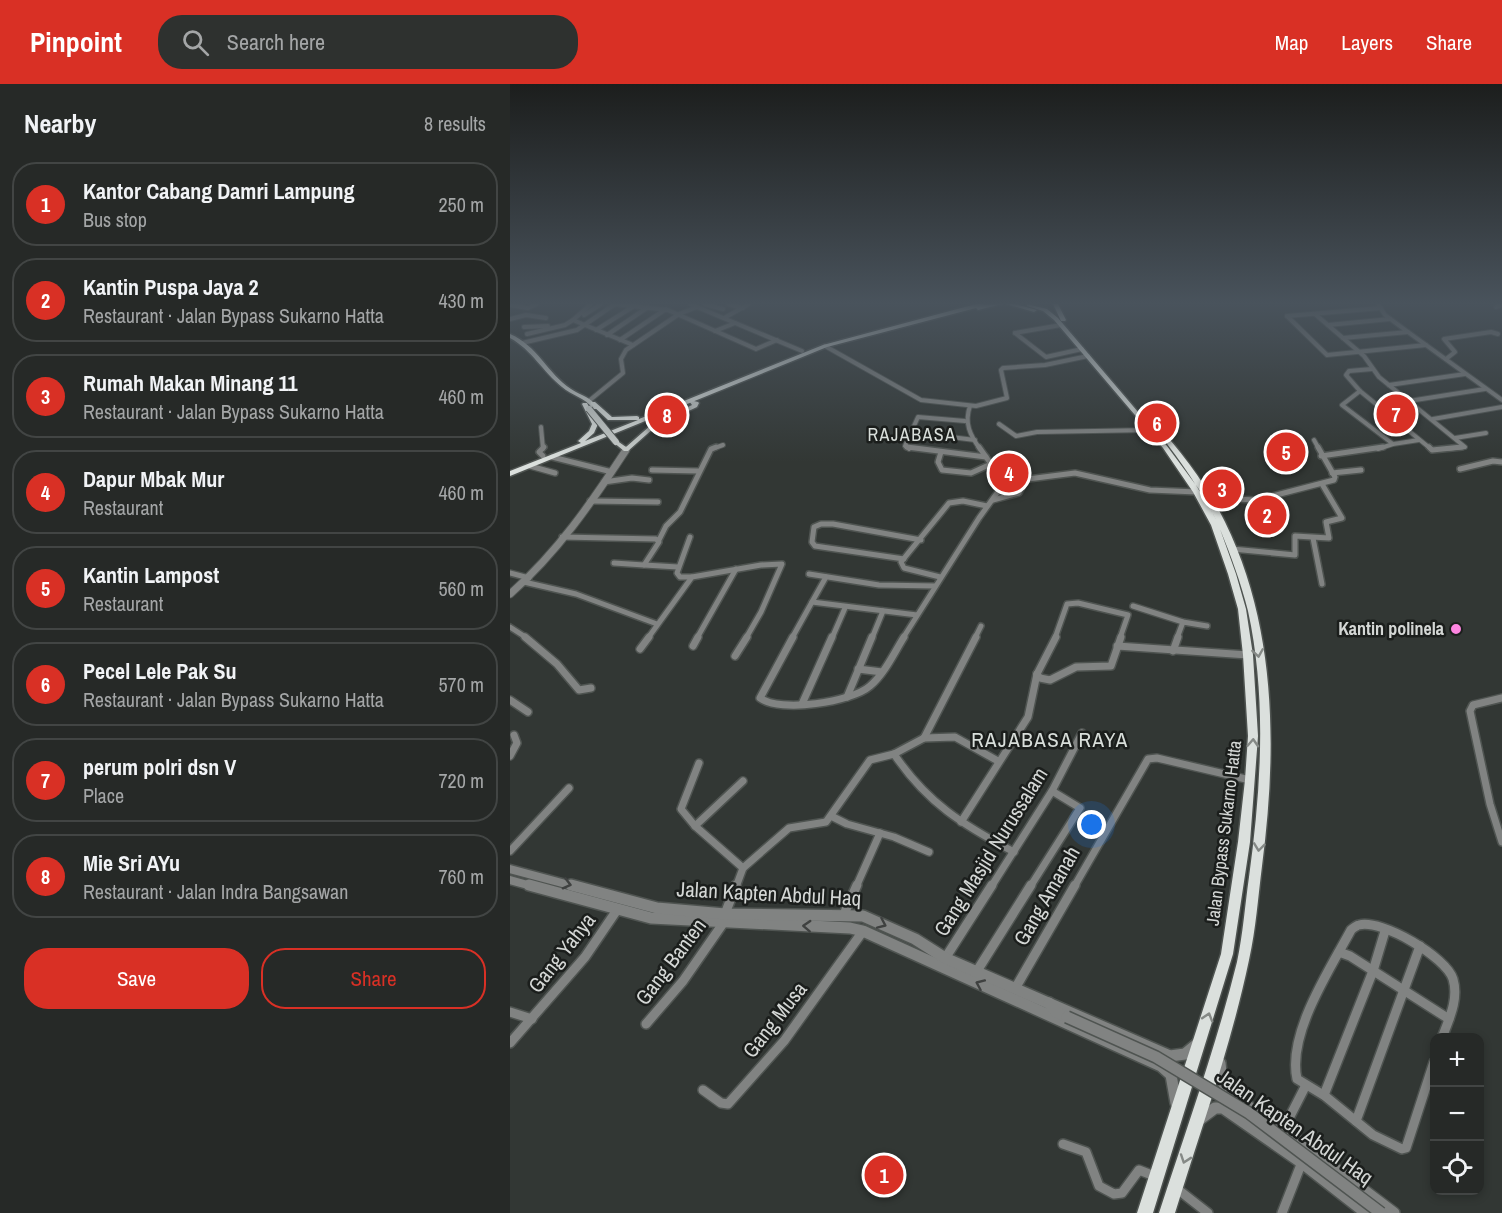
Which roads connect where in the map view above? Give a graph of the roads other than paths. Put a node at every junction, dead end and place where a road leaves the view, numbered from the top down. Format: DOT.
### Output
graph roads {
  1 [pos="1088,356"];
  2 [pos="531,357"];
  3 [pos="621,357"];
  4 [pos="788,357"];
  5 [pos="799,357"];
  6 [pos="844,357"];
  7 [pos="1085,357"];
  8 [pos="1091,357"];
  9 [pos="1363,357"];
  10 [pos="1443,357"];
  11 [pos="1449,357"];
  12 [pos="1446,359"];
  13 [pos="1372,369"];
  14 [pos="1466,374"];
  15 [pos="1389,385"];
  16 [pos="1485,389"];
  17 [pos="1360,391"];
  18 [pos="1502,400"];
  19 [pos="692,401"];
  20 [pos="1409,401"];
  21 [pos="1132,403"];
  22 [pos="590,405"];
  23 [pos="970,406"];
  24 [pos="1502,407"];
  25 [pos="909,416"];
  26 [pos="918,417"];
  27 [pos="637,418"];
  28 [pos="610,419"];
  29 [pos="1433,419"];
  30 [pos="965,421"];
  31 [pos="596,424"];
  32 [pos="999,424"];
  33 [pos="541,427"];
  34 [pos="1151,430"];
  35 [pos="910,432"];
  36 [pos="1486,433"];
  37 [pos="1455,438"];
  38 [pos="975,440"];
  39 [pos="1314,440"];
  40 [pos="1419,440"];
  41 [pos="581,441"];
  42 [pos="723,445"];
  43 [pos="1390,445"];
  44 [pos="628,448"];
  45 [pos="940,452"];
  46 [pos="543,456"];
  47 [pos="1321,456"];
  48 [pos="552,457"];
  49 [pos="986,457"];
  50 [pos="1502,462"];
  51 [pos="530,466"];
  52 [pos="1460,469"];
  53 [pos="652,470"];
  54 [pos="1361,470"];
  55 [pos="698,471"];
  56 [pos="510,472"];
  57 [pos="612,472"];
  58 [pos="555,473"];
  59 [pos="1332,473"];
  60 [pos="1026,479"];
  61 [pos="649,480"];
  62 [pos="604,482"];
  63 [pos="1322,484"];
  64 [pos="1197,492"];
  65 [pos="1209,498"];
  66 [pos="993,500"];
  67 [pos="591,501"];
  68 [pos="658,502"];
  69 [pos="987,507"];
  70 [pos="562,537"];
  71 [pos="690,537"];
  72 [pos="1313,538"];
  73 [pos="656,540"];
  74 [pos="921,540"];
  75 [pos="1232,549"];
  76 [pos="904,559"];
  77 [pos="614,563"];
  78 [pos="644,565"];
  79 [pos="678,567"];
  80 [pos="736,569"];
  81 [pos="922,572"];
  82 [pos="510,573"];
  83 [pos="809,574"];
  84 [pos="692,577"];
  85 [pos="826,577"];
  86 [pos="940,577"];
  87 [pos="524,582"];
  88 [pos="510,584"];
  89 [pos="1322,584"];
  90 [pos="917,586"];
  91 [pos="935,586"];
  92 [pos="510,594"];
  93 [pos="812,602"];
  94 [pos="1133,606"];
  95 [pos="845,608"];
  96 [pos="883,611"];
  97 [pos="917,615"];
  98 [pos="1183,622"];
  99 [pos="657,624"];
  100 [pos="981,626"];
  101 [pos="1207,626"];
  102 [pos="510,627"];
  103 [pos="693,646"];
  104 [pos="1117,646"];
  105 [pos="640,649"];
  106 [pos="1173,651"];
  107 [pos="1248,655"];
  108 [pos="735,656"];
  109 [pos="858,669"];
  110 [pos="882,672"];
  111 [pos="1037,674"];
  112 [pos="591,688"];
  113 [pos="847,697"];
  114 [pos="1502,698"];
  115 [pos="510,699"];
  116 [pos="802,704"];
  117 [pos="528,711"];
  118 [pos="1083,733"];
  119 [pos="514,735"];
  120 [pos="924,738"];
  121 [pos="894,754"];
  122 [pos="510,756"];
  123 [pos="998,761"];
  124 [pos="699,763"];
  125 [pos="1251,780"];
  126 [pos="744,781"];
  127 [pos="569,788"];
  128 [pos="1052,791"];
  129 [pos="831,816"];
  130 [pos="961,822"];
  131 [pos="695,826"];
  132 [pos="880,833"];
  133 [pos="1502,842"];
  134 [pos="510,851"];
  135 [pos="929,852"];
  136 [pos="1014,852"];
  137 [pos="743,868"];
  138 [pos="510,869"];
  139 [pos="510,880"];
  140 [pos="598,892"];
  141 [pos="590,902"];
  142 [pos="617,910"];
  143 [pos="844,914"];
  144 [pos="725,918"];
  145 [pos="742,918"];
  146 [pos="863,931"];
  147 [pos="1385,931"];
  148 [pos="1420,946"];
  149 [pos="1339,952"];
  150 [pos="943,962"];
  151 [pos="977,971"];
  152 [pos="1373,971"];
  153 [pos="1016,987"];
  154 [pos="1404,990"];
  155 [pos="1048,1001"];
  156 [pos="510,1012"];
  157 [pos="1056,1014"];
  158 [pos="532,1019"];
  159 [pos="1449,1019"];
  160 [pos="646,1024"];
  161 [pos="1445,1033"];
  162 [pos="1202,1038"];
  163 [pos="510,1043"];
  164 [pos="1219,1046"];
  165 [pos="1156,1057"];
  166 [pos="1430,1074"];
  167 [pos="1306,1085"];
  168 [pos="703,1089"];
  169 [pos="1324,1095"];
  170 [pos="1236,1098"];
  171 [pos="1231,1113"];
  172 [pos="1178,1116"];
  173 [pos="1356,1121"];
  174 [pos="1197,1122"];
  175 [pos="1283,1130"];
  176 [pos="1063,1144"];
  177 [pos="1309,1148"];
  178 [pos="1302,1163"];
  179 [pos="1157,1178"];
  180 [pos="1175,1187"];
  181 [pos="1145,1213"];
  182 [pos="1167,1213"];
  183 [pos="1208,1213"];
  184 [pos="1282,1213"];
  185 [pos="1366,1213"];
  186 [pos="1381,1213"];
  187 [pos="1394,1213"];
  1 -- 21 [label="highway, Jalan Bypass Sukarno Hatta"];
  2 -- 22 [label="main road"];
  3 -- 22 [label="street"];
  4 -- 27 [label="highway"];
  5 -- 19 [label="highway"];
  6 -- 23 [label="street"];
  7 -- 23 [label="street"];
  8 -- 21 [label="highway, Jalan Bypass Sukarno Hatta"];
  9 -- 13 [label="street"];
  10 -- 12 [label="street"];
  11 -- 12 [label="street"];
  12 -- 14 [label="street"];
  13 -- 15 [label="street"];
  13 -- 17 [label="street"];
  14 -- 15 [label="street"];
  14 -- 16 [label="street"];
  15 -- 20 [label="street"];
  16 -- 18 [label="street"];
  16 -- 20 [label="street"];
  17 -- 40 [label="street"];
  17 -- 43 [label="street"];
  19 -- 44 [label="main road"];
  19 -- 48 [label="highway"];
  20 -- 29 [label="street"];
  21 -- 34 [label="highway, Jalan Bypass Sukarno Hatta"];
  21 -- 65 [label="highway, Jalan Bypass Sukarno Hatta"];
  22 -- 28 [label="highway"];
  22 -- 31 [label="highway"];
  22 -- 44 [label="main road, bridge"];
  23 -- 30 [label="street"];
  24 -- 29 [label="street"];
  25 -- 26 [label="street"];
  26 -- 30 [label="street"];
  26 -- 35 [label="street"];
  27 -- 28 [label="highway"];
  27 -- 41 [label="highway"];
  28 -- 31 [label="highway"];
  29 -- 37 [label="street"];
  30 -- 38 [label="street"];
  31 -- 41 [label="highway"];
  32 -- 34 [label="street"];
  33 -- 46 [label="street"];
  34 -- 64 [label="highway, Jalan Bypass Sukarno Hatta"];
  35 -- 38 [label="street"];
  35 -- 45 [label="street"];
  36 -- 37 [label="street"];
  37 -- 40 [label="street"];
  38 -- 49 [label="street"];
  39 -- 47 [label="street"];
  40 -- 43 [label="street"];
  41 -- 46 [label="highway"];
  42 -- 55 [label="street"];
  43 -- 47 [label="street"];
  44 -- 57 [label="street"];
  45 -- 49 [label="street"];
  45 -- 49 [label="street"];
  46 -- 56 [label="highway"];
  47 -- 59 [label="street"];
  48 -- 51 [label="highway"];
  48 -- 57 [label="street"];
  50 -- 52 [label="street"];
  51 -- 56 [label="highway"];
  51 -- 58 [label="street"];
  53 -- 55 [label="street"];
  54 -- 59 [label="street"];
  55 -- 73 [label="street"];
  57 -- 62 [label="street"];
  59 -- 63 [label="street"];
  60 -- 64 [label="street"];
  60 -- 66 [label="street"];
  60 -- 66 [label="street"];
  61 -- 62 [label="street"];
  62 -- 67 [label="street"];
  63 -- 65 [label="street"];
  63 -- 72 [label="street"];
  64 -- 107 [label="highway, Jalan Bypass Sukarno Hatta"];
  65 -- 75 [label="highway, Jalan Bypass Sukarno Hatta"];
  66 -- 69 [label="street"];
  67 -- 68 [label="street"];
  67 -- 70 [label="street"];
  69 -- 74 [label="street"];
  69 -- 86 [label="street"];
  70 -- 73 [label="street"];
  70 -- 87 [label="street"];
  71 -- 79 [label="street"];
  72 -- 75 [label="street"];
  72 -- 89 [label="street"];
  73 -- 78 [label="street"];
  74 -- 76 [label="street"];
  74 -- 76 [label="street"];
  75 -- 164 [label="highway, Jalan Bypass Sukarno Hatta, one-way"];
  76 -- 81 [label="street"];
  77 -- 78 [label="street"];
  78 -- 79 [label="street"];
  79 -- 84 [label="street"];
  80 -- 84 [label="street"];
  80 -- 103 [label="street"];
  80 -- 108 [label="street"];
  81 -- 86 [label="street"];
  81 -- 90 [label="street"];
  82 -- 87 [label="street"];
  83 -- 85 [label="street"];
  84 -- 99 [label="street"];
  85 -- 90 [label="street"];
  85 -- 93 [label="street"];
  86 -- 91 [label="street"];
  87 -- 88 [label="street"];
  87 -- 92 [label="street"];
  87 -- 99 [label="street"];
  90 -- 91 [label="street"];
  91 -- 97 [label="street"];
  93 -- 95 [label="street"];
  93 -- 116 [label="street"];
  94 -- 98 [label="street"];
  95 -- 96 [label="street"];
  95 -- 116 [label="street"];
  96 -- 97 [label="street"];
  96 -- 109 [label="street"];
  97 -- 110 [label="street"];
  98 -- 101 [label="street"];
  98 -- 106 [label="street"];
  99 -- 105 [label="street"];
  100 -- 120 [label="street"];
  102 -- 112 [label="street"];
  104 -- 106 [label="street"];
  104 -- 111 [label="street"];
  104 -- 111 [label="street"];
  106 -- 107 [label="street"];
  125 -- 107 [label="highway, Jalan Bypass Sukarno Hatta, one-way"];
  109 -- 110 [label="street"];
  109 -- 113 [label="street"];
  110 -- 113 [label="street"];
  111 -- 123 [label="street"];
  113 -- 116 [label="street"];
  114 -- 133 [label="street"];
  115 -- 117 [label="street"];
  118 -- 128 [label="street, Gang Masjid Nurussalam"];
  119 -- 122 [label="street"];
  120 -- 121 [label="street"];
  120 -- 123 [label="street"];
  121 -- 129 [label="street"];
  121 -- 130 [label="street"];
  123 -- 130 [label="street"];
  124 -- 131 [label="street"];
  125 -- 153 [label="street, Gang Amanah"];
  162 -- 125 [label="highway, Jalan Bypass Sukarno Hatta, one-way"];
  126 -- 131 [label="street"];
  127 -- 134 [label="street"];
  128 -- 136 [label="street, Gang Masjid Nurussalam"];
  128 -- 151 [label="street"];
  129 -- 132 [label="street"];
  129 -- 137 [label="street"];
  130 -- 136 [label="street"];
  131 -- 137 [label="street"];
  132 -- 135 [label="street"];
  132 -- 143 [label="street"];
  136 -- 150 [label="street, Gang Masjid Nurussalam"];
  137 -- 144 [label="street, Gang Banten"];
  138 -- 140 [label="street, Jalan Kapten Abdul Haq, one-way"];
  139 -- 141 [label="street, Jalan Kapten Abdul Haq"];
  140 -- 141 [label="street"];
  140 -- 144 [label="street, Jalan Kapten Abdul Haq"];
  141 -- 142 [label="street, Jalan Kapten Abdul Haq"];
  142 -- 144 [label="street, Jalan Kapten Abdul Haq"];
  142 -- 158 [label="street, Gang Yahya"];
  143 -- 145 [label="street, Jalan Kapten Abdul Haq"];
  143 -- 150 [label="street, Jalan Kapten Abdul Haq, one-way"];
  144 -- 145 [label="street, Jalan Kapten Abdul Haq"];
  144 -- 160 [label="street, Gang Banten"];
  146 -- 145 [label="street, Jalan Kapten Abdul Haq, one-way"];
  146 -- 150 [label="street, Jalan Kapten Abdul Haq"];
  146 -- 168 [label="street, Gang Musa"];
  147 -- 148 [label="street"];
  147 -- 149 [label="street"];
  147 -- 152 [label="street"];
  148 -- 154 [label="street"];
  148 -- 159 [label="street"];
  149 -- 152 [label="street"];
  149 -- 167 [label="street"];
  150 -- 151 [label="street, Jalan Kapten Abdul Haq"];
  157 -- 150 [label="street, Jalan Kapten Abdul Haq, one-way"];
  151 -- 153 [label="street, Jalan Kapten Abdul Haq"];
  152 -- 154 [label="street"];
  152 -- 169 [label="street"];
  153 -- 155 [label="street, Jalan Kapten Abdul Haq"];
  154 -- 159 [label="street"];
  154 -- 173 [label="street"];
  155 -- 157 [label="street, Jalan Kapten Abdul Haq"];
  155 -- 165 [label="street, Jalan Kapten Abdul Haq"];
  156 -- 158 [label="street"];
  157 -- 165 [label="street, Jalan Kapten Abdul Haq"];
  157 -- 186 [label="street, Jalan Kapten Abdul Haq, bridge"];
  158 -- 163 [label="street, Gang Yahya"];
  159 -- 161 [label="street"];
  162 -- 165 [label="street, Jalan Kapten Abdul Haq"];
  162 -- 172 [label="highway, Jalan Bypass Sukarno Hatta"];
  164 -- 170 [label="street"];
  164 -- 174 [label="highway, Jalan Bypass Sukarno Hatta"];
  165 -- 172 [label="street, Jalan Kapten Abdul Haq"];
  166 -- 173 [label="street"];
  167 -- 169 [label="street"];
  167 -- 175 [label="street"];
  169 -- 173 [label="street"];
  170 -- 171 [label="street"];
  170 -- 175 [label="street"];
  171 -- 174 [label="street"];
  171 -- 178 [label="street"];
  172 -- 179 [label="highway, Jalan Bypass Sukarno Hatta"];
  174 -- 180 [label="highway, Jalan Bypass Sukarno Hatta, one-way"];
  175 -- 177 [label="street"];
  176 -- 179 [label="street"];
  177 -- 178 [label="street"];
  177 -- 187 [label="street"];
  178 -- 184 [label="street"];
  178 -- 185 [label="street"];
  179 -- 181 [label="highway, Jalan Bypass Sukarno Hatta"];
  180 -- 182 [label="highway, Jalan Bypass Sukarno Hatta"];
  180 -- 183 [label="street"];
}
